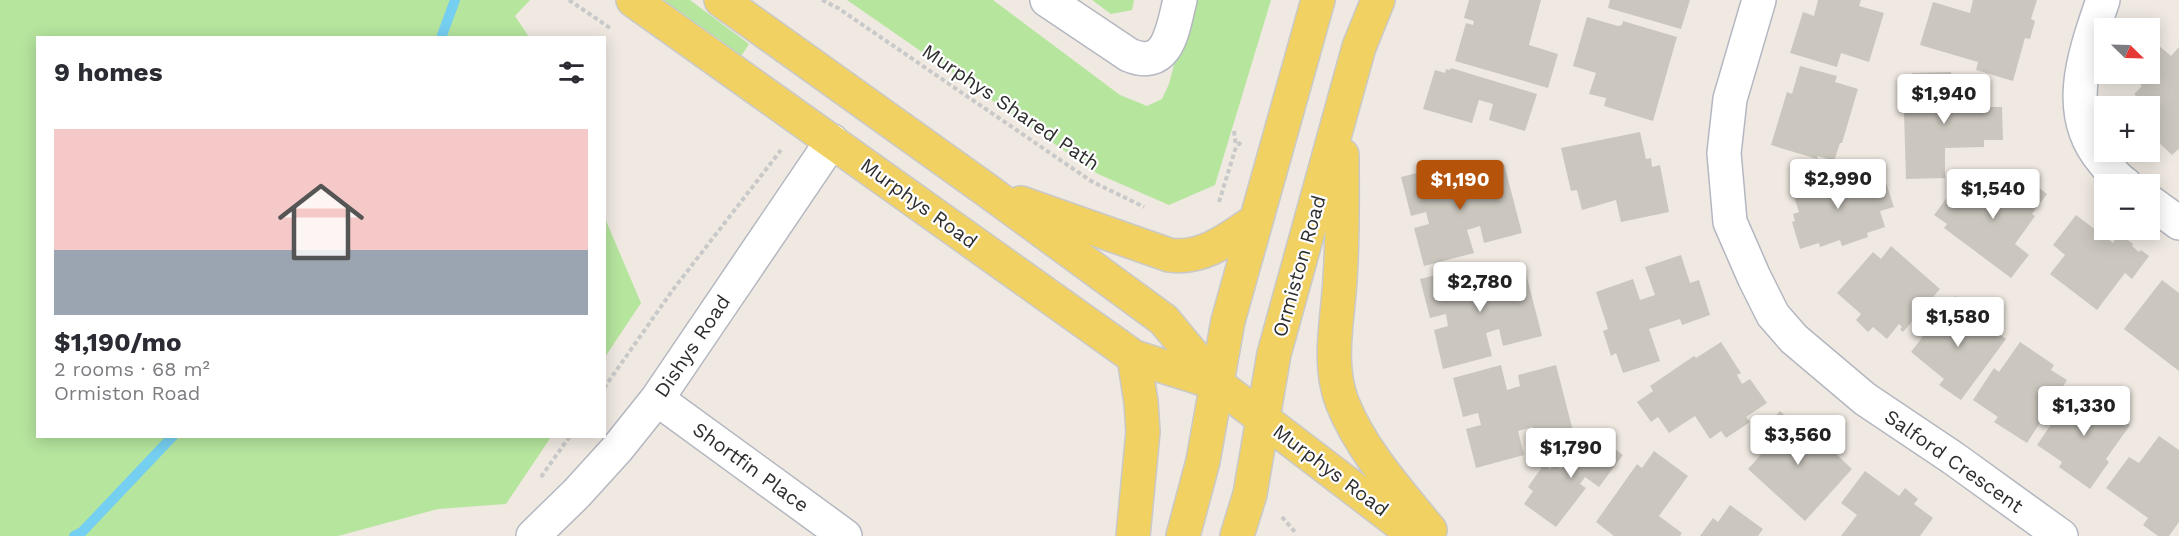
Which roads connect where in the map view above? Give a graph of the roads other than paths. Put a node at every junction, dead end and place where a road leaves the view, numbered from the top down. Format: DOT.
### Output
graph roads {
  1 [pos="633,0"];
  2 [pos="1047,0"];
  3 [pos="1180,0"];
  4 [pos="1318,0"];
  5 [pos="1378,0"];
  6 [pos="1759,0"];
  7 [pos="2103,0"];
  8 [pos="739,5"];
  9 [pos="1343,108"];
  10 [pos="832,141"];
  11 [pos="2113,174"];
  12 [pos="988,191"];
  13 [pos="2160,209"];
  14 [pos="1255,221"];
  15 [pos="2179,223"];
  16 [pos="1134,357"];
  17 [pos="1216,383"];
  18 [pos="657,399"];
  19 [pos="1262,418"];
  20 [pos="533,536"];
  21 [pos="845,536"];
  22 [pos="1133,536"];
  23 [pos="1183,536"];
  24 [pos="1238,536"];
  25 [pos="1416,536"];
  26 [pos="1434,536"];
  27 [pos="2061,536"];
  1 -- 10 [label="main road, Murphys Road"];
  2 -- 3 [label="street"];
  4 -- 14 [label="main road"];
  5 -- 9 [label="main road, Ormiston Road"];
  6 -- 27 [label="street, Salford Crescent"];
  7 -- 11 [label="street"];
  8 -- 12 [label="main road, Murphys Road"];
  9 -- 19 [label="main road, Ormiston Road"];
  9 -- 26 [label="main road"];
  10 -- 16 [label="main road, Murphys Road"];
  10 -- 18 [label="street, Dishys Road"];
  12 -- 14 [label="main road"];
  12 -- 17 [label="main road, Murphys Road"];
  13 -- 15 [label="street"];
  14 -- 17 [label="main road"];
  16 -- 17 [label="main road, Murphys Road"];
  16 -- 22 [label="main road"];
  17 -- 19 [label="main road, Murphys Road"];
  17 -- 23 [label="main road"];
  18 -- 20 [label="street, Dishys Road"];
  18 -- 21 [label="street, Shortfin Place"];
  19 -- 24 [label="main road, Ormiston Road"];
  19 -- 25 [label="main road, Murphys Road"];
}
